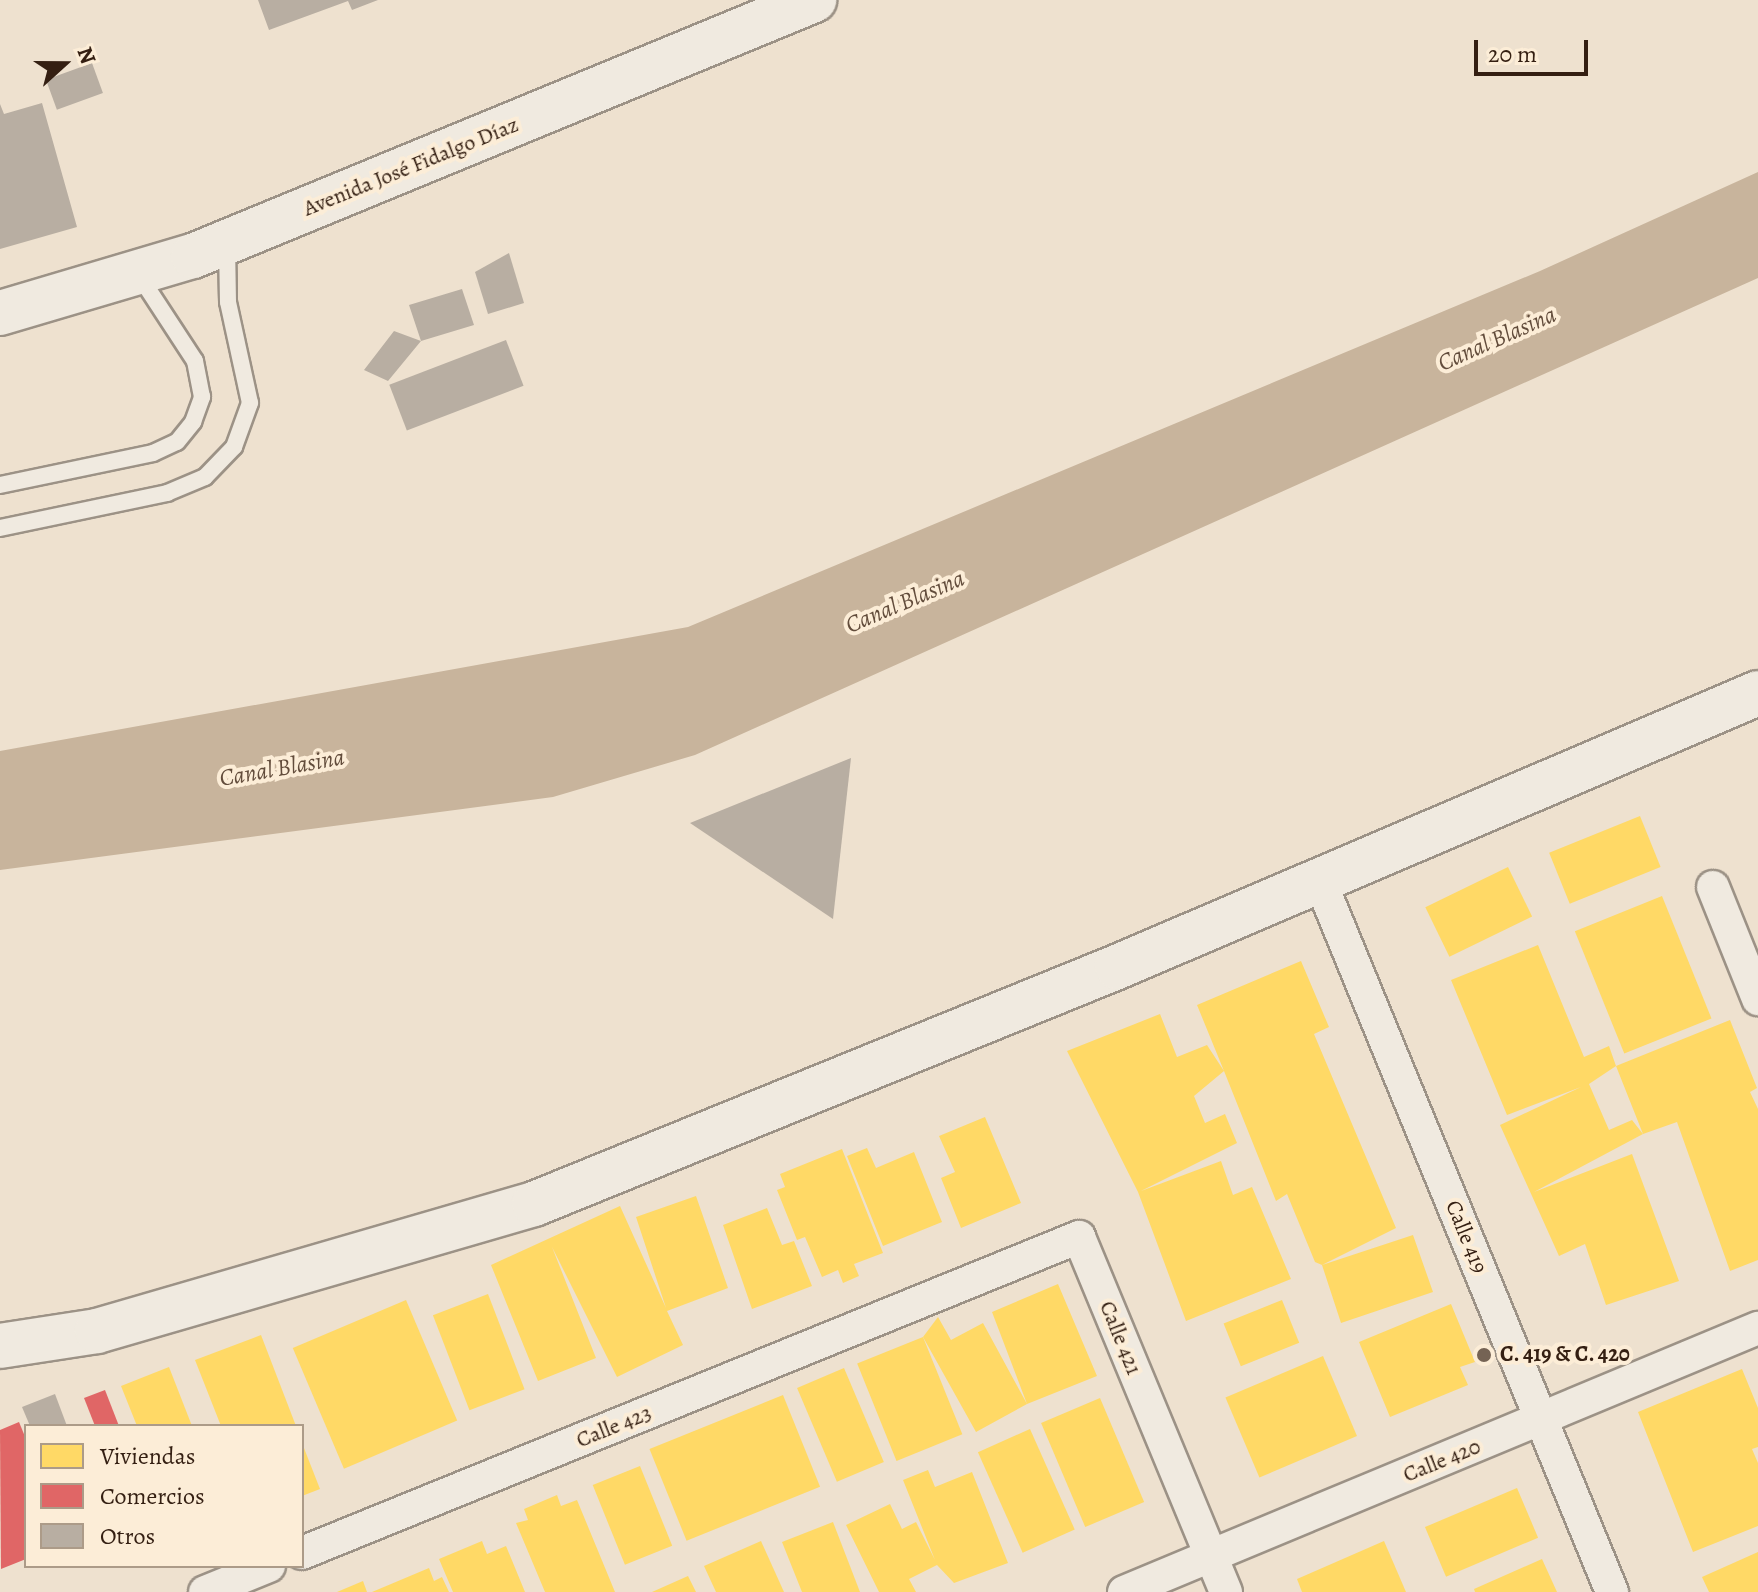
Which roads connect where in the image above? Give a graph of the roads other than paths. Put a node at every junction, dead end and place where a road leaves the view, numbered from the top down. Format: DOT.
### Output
graph roads {
  1 [pos="814,0"];
  2 [pos="227,242"];
  3 [pos="137,272"];
  4 [pos="0,313"];
  5 [pos="0,485"];
  6 [pos="0,528"];
  7 [pos="1758,693"];
  8 [pos="1320,881"];
  9 [pos="1713,887"];
  10 [pos="1758,999"];
  11 [pos="925,1301"];
  12 [pos="1758,1328"];
  13 [pos="0,1346"];
  14 [pos="1541,1420"];
  15 [pos="304,1552"];
  16 [pos="1211,1556"];
  17 [pos="264,1568"];
  18 [pos="205,1592"];
  19 [pos="1124,1592"];
  20 [pos="1226,1592"];
  21 [pos="1612,1592"];
  1 -- 2 [label="street, Avenida José Fidalgo Díaz"];
  2 -- 3 [label="street, Avenida José Fidalgo Díaz"];
  2 -- 6 [label="lane"];
  3 -- 4 [label="street, Avenida José Fidalgo Díaz"];
  3 -- 5 [label="lane"];
  7 -- 8 [label="street"];
  8 -- 13 [label="street"];
  8 -- 14 [label="street, Calle 419"];
  9 -- 10 [label="street"];
  11 -- 15 [label="street, Calle 423"];
  11 -- 16 [label="street, Calle 421"];
  12 -- 14 [label="street, Calle 420"];
  14 -- 16 [label="street, Calle 420"];
  14 -- 21 [label="street, Calle 419"];
  16 -- 19 [label="street, Calle 420"];
  16 -- 20 [label="street, Calle 421"];
  17 -- 18 [label="street"];
}
